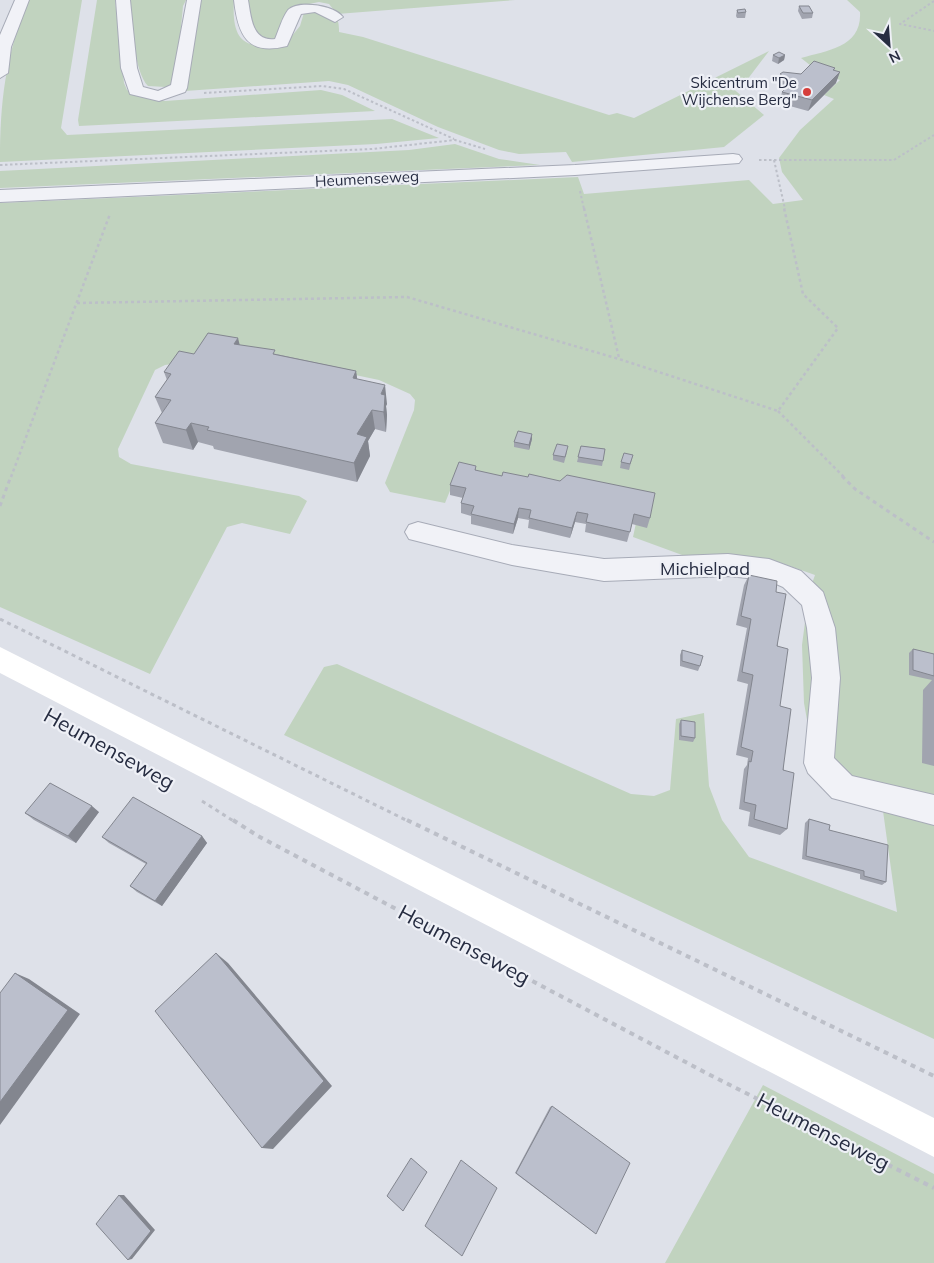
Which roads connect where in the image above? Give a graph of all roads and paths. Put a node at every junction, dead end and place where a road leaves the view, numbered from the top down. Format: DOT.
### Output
graph roads {
  1 [pos="22,0"];
  2 [pos="123,0"];
  3 [pos="194,0"];
  4 [pos="241,0"];
  5 [pos="934,1"];
  6 [pos="335,17"];
  7 [pos="934,31"];
  8 [pos="0,73"];
  9 [pos="159,96"];
  10 [pos="934,135"];
  11 [pos="455,140"];
  12 [pos="733,159"];
  13 [pos="774,160"];
  14 [pos="119,190"];
  15 [pos="0,196"];
  16 [pos="77,303"];
  17 [pos="778,411"];
  18 [pos="0,506"];
  19 [pos="418,532"];
  20 [pos="934,542"];
  21 [pos="0,619"];
  22 [pos="0,659"];
  23 [pos="197,798"];
  24 [pos="934,810"];
  25 [pos="934,1076"];
  26 [pos="934,1138"];
  27 [pos="934,1188"];
  1 -- 8 [label="street"];
  2 -- 9 [label="street"];
  3 -- 9 [label="street"];
  4 -- 6 [label="street"];
  5 -- 7 [label="path"];
  9 -- 11 [label="path"];
  10 -- 13 [label="path"];
  12 -- 13 [label="path"];
  12 -- 14 [label="street, Heumenseweg"];
  13 -- 17 [label="path"];
  14 -- 15 [label="street, Heumenseweg"];
  14 -- 16 [label="path"];
  16 -- 17 [label="path"];
  16 -- 18 [label="path"];
  17 -- 20 [label="path"];
  19 -- 24 [label="street, Michielpad"];
  21 -- 25 [label="path"];
  22 -- 26 [label="street, Heumenseweg"];
  23 -- 27 [label="path, Heumenseweg"];
}
